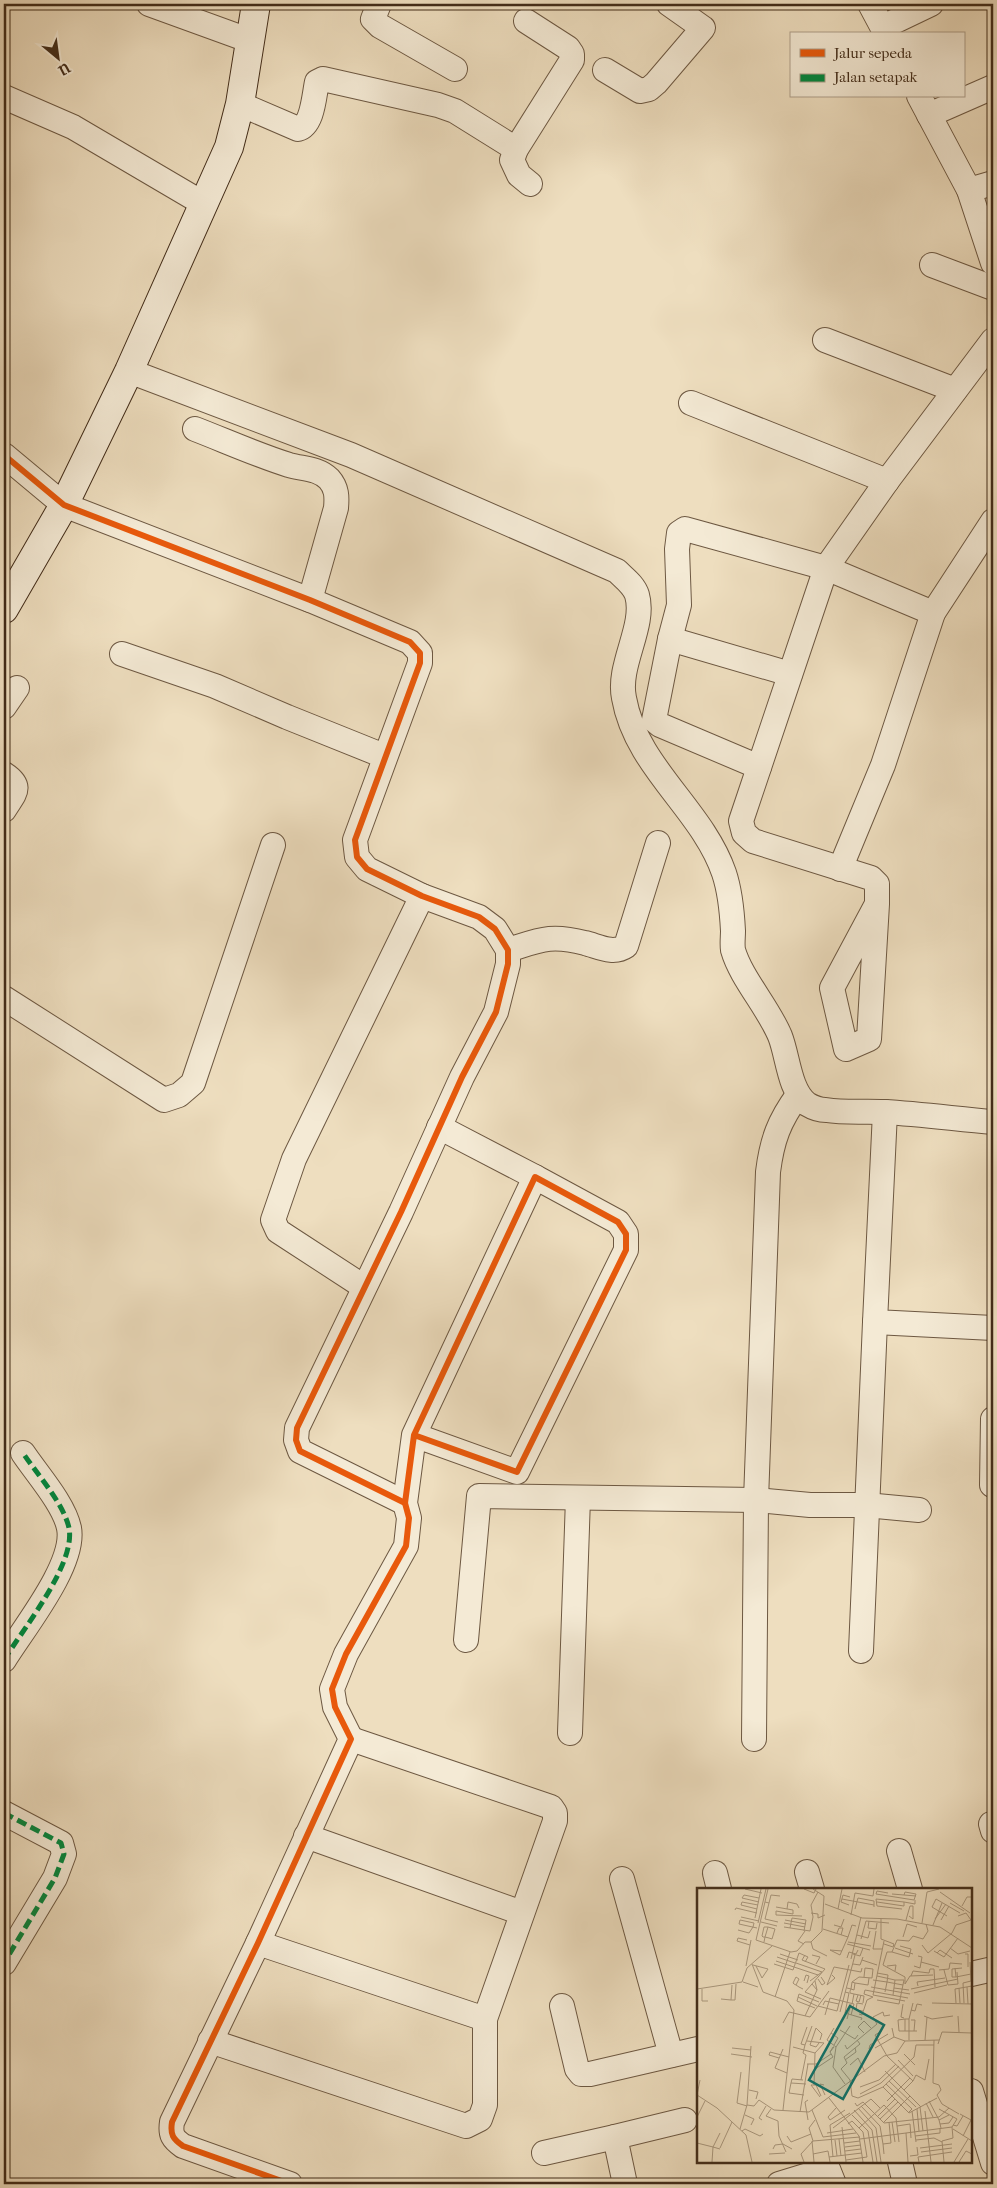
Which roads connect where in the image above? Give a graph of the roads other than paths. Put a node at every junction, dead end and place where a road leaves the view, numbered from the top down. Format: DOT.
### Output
graph roads {
  1 [pos="150,4"];
  2 [pos="256,4"];
  3 [pos="380,4"];
  4 [pos="669,4"];
  5 [pos="870,4"];
  6 [pos="931,4"];
  7 [pos="526,21"];
  8 [pos="885,30"];
  9 [pos="251,41"];
  10 [pos="455,69"];
  11 [pos="605,70"];
  12 [pos="993,87"];
  13 [pos="964,95"];
  14 [pos="4,97"];
  15 [pos="953,98"];
  16 [pos="240,104"];
  17 [pos="924,106"];
  18 [pos="516,149"];
  19 [pos="993,183"];
  20 [pos="530,184"];
  21 [pos="969,190"];
  22 [pos="204,204"];
  23 [pos="993,263"];
  24 [pos="932,265"];
  25 [pos="993,288"];
  26 [pos="825,340"];
  27 [pos="993,340"];
  28 [pos="130,371"];
  29 [pos="955,390"];
  30 [pos="691,403"];
  31 [pos="195,429"];
  32 [pos="4,455"];
  33 [pos="887,481"];
  34 [pos="64,505"];
  35 [pos="993,521"];
  36 [pos="826,568"];
  37 [pos="310,600"];
  38 [pos="4,609"];
  39 [pos="933,613"];
  40 [pos="670,639"];
  41 [pos="122,654"];
  42 [pos="790,674"];
  43 [pos="384,756"];
  44 [pos="759,767"];
  45 [pos="4,774"];
  46 [pos="4,810"];
  47 [pos="658,843"];
  48 [pos="272,845"];
  49 [pos="840,869"];
  50 [pos="422,896"];
  51 [pos="877,904"];
  52 [pos="508,950"];
  53 [pos="4,998"];
  54 [pos="798,1094"];
  55 [pos="885,1112"];
  56 [pos="993,1122"];
  57 [pos="439,1126"];
  58 [pos="535,1177"];
  59 [pos="364,1288"];
  60 [pos="875,1322"];
  61 [pos="993,1328"];
  62 [pos="993,1419"];
  63 [pos="414,1435"];
  64 [pos="23,1453"];
  65 [pos="992,1485"];
  66 [pos="578,1498"];
  67 [pos="756,1500"];
  68 [pos="404,1502"];
  69 [pos="866,1505"];
  70 [pos="919,1510"];
  71 [pos="466,1640"];
  72 [pos="861,1651"];
  73 [pos="4,1660"];
  74 [pos="570,1734"];
  75 [pos="351,1739"];
  76 [pos="754,1740"];
  77 [pos="4,1813"];
  78 [pos="306,1836"];
  79 [pos="899,1851"];
  80 [pos="622,1879"];
  81 [pos="910,1888"];
  82 [pos="522,1914"];
  83 [pos="258,1943"];
  84 [pos="4,1963"];
  85 [pos="993,1969"];
  86 [pos="972,1974"];
  87 [pos="562,2006"];
  88 [pos="484,2019"];
  89 [pos="210,2041"];
  90 [pos="697,2049"];
  91 [pos="671,2056"];
  92 [pos="972,2094"];
  93 [pos="685,2120"];
  94 [pos="615,2137"];
  95 [pos="544,2153"];
  96 [pos="900,2163"];
  97 [pos="993,2163"];
  98 [pos="249,2178"];
  99 [pos="290,2184"];
  100 [pos="625,2184"];
  101 [pos="779,2184"];
  102 [pos="834,2184"];
  103 [pos="905,2184"];
  1 -- 9 [label="street"];
  2 -- 9 [label="street"];
  3 -- 10 [label="street"];
  4 -- 11 [label="street"];
  5 -- 8 [label="street"];
  6 -- 8 [label="street"];
  7 -- 18 [label="street"];
  9 -- 16 [label="street"];
  12 -- 13 [label="street"];
  14 -- 22 [label="street"];
  15 -- 17 [label="street"];
  16 -- 18 [label="street"];
  16 -- 22 [label="street"];
  17 -- 21 [label="street"];
  18 -- 20 [label="street"];
  19 -- 21 [label="street"];
  21 -- 23 [label="street"];
  22 -- 28 [label="street"];
  24 -- 25 [label="street"];
  26 -- 29 [label="street"];
  27 -- 29 [label="street"];
  28 -- 34 [label="street"];
  28 -- 54 [label="street"];
  29 -- 33 [label="street"];
  30 -- 33 [label="street"];
  31 -- 37 [label="street"];
  32 -- 34 [label="street"];
  33 -- 36 [label="street"];
  34 -- 37 [label="street"];
  34 -- 38 [label="street"];
  35 -- 39 [label="street"];
  36 -- 39 [label="street"];
  36 -- 40 [label="street"];
  36 -- 42 [label="street"];
  37 -- 43 [label="street"];
  39 -- 49 [label="street"];
  40 -- 42 [label="street"];
  40 -- 44 [label="street"];
  41 -- 43 [label="street"];
  42 -- 44 [label="street"];
  43 -- 50 [label="street"];
  44 -- 49 [label="street"];
  45 -- 46 [label="street"];
  47 -- 52 [label="street"];
  48 -- 53 [label="street"];
  49 -- 51 [label="street"];
  50 -- 52 [label="street"];
  50 -- 59 [label="street"];
  51 -- 51 [label="street"];
  52 -- 57 [label="street"];
  54 -- 55 [label="street"];
  54 -- 67 [label="street"];
  55 -- 56 [label="street"];
  55 -- 60 [label="street"];
  57 -- 58 [label="street"];
  57 -- 59 [label="street"];
  58 -- 63 [label="street"];
  58 -- 63 [label="street"];
  59 -- 68 [label="street"];
  60 -- 61 [label="street"];
  60 -- 69 [label="street"];
  62 -- 65 [label="street"];
  63 -- 68 [label="street"];
  64 -- 73 [label="street"];
  66 -- 67 [label="street"];
  66 -- 71 [label="street"];
  66 -- 74 [label="street"];
  67 -- 69 [label="street"];
  67 -- 76 [label="street"];
  68 -- 75 [label="street"];
  69 -- 70 [label="street"];
  69 -- 72 [label="street"];
  75 -- 78 [label="street"];
  75 -- 82 [label="street"];
  77 -- 84 [label="street"];
  78 -- 82 [label="street"];
  78 -- 83 [label="street"];
  79 -- 81 [label="street"];
  80 -- 91 [label="street"];
  82 -- 88 [label="street"];
  83 -- 88 [label="street"];
  83 -- 89 [label="street"];
  85 -- 86 [label="street"];
  87 -- 91 [label="street"];
  88 -- 89 [label="street"];
  89 -- 98 [label="street"];
  90 -- 91 [label="street"];
  92 -- 97 [label="street"];
  93 -- 94 [label="street"];
  94 -- 95 [label="street"];
  94 -- 100 [label="street"];
  96 -- 103 [label="street"];
  98 -- 99 [label="street"];
  101 -- 102 [label="street"];
}
